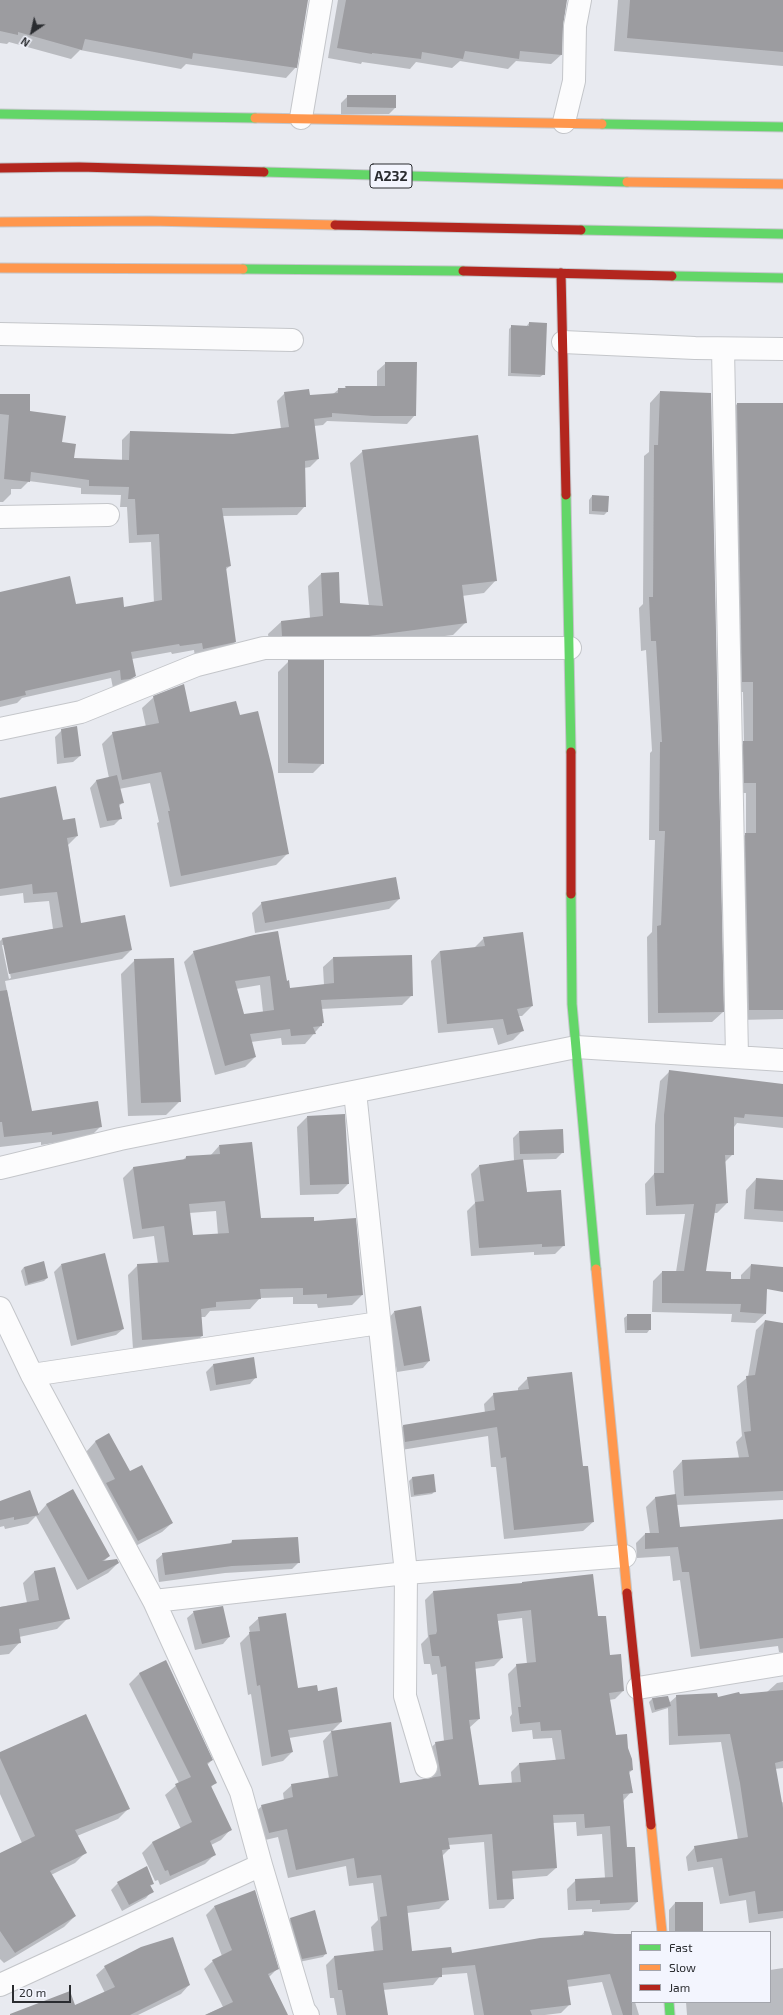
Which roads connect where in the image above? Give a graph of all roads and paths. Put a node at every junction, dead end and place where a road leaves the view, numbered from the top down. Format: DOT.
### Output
graph roads {
  1 [pos="321,0"];
  2 [pos="580,0"];
  3 [pos="0,114"];
  4 [pos="301,118"];
  5 [pos="564,122"];
  6 [pos="783,127"];
  7 [pos="0,168"];
  8 [pos="783,184"];
  9 [pos="0,222"];
  10 [pos="783,234"];
  11 [pos="0,268"];
  12 [pos="561,273"];
  13 [pos="783,278"];
  14 [pos="0,334"];
  15 [pos="292,340"];
  16 [pos="563,342"];
  17 [pos="723,349"];
  18 [pos="783,349"];
  19 [pos="108,515"];
  20 [pos="0,517"];
  21 [pos="570,648"];
  22 [pos="0,728"];
  23 [pos="576,1047"];
  24 [pos="737,1056"];
  25 [pos="783,1060"];
  26 [pos="356,1092"];
  27 [pos="0,1168"];
  28 [pos="0,1308"];
  29 [pos="379,1323"];
  30 [pos="32,1375"];
  31 [pos="625,1556"];
  32 [pos="406,1573"];
  33 [pos="154,1601"];
  34 [pos="783,1664"];
  35 [pos="638,1688"];
  36 [pos="426,1767"];
  37 [pos="261,1865"];
  38 [pos="662,1931"];
  39 [pos="0,1985"];
  40 [pos="668,2003"];
  41 [pos="308,2015"];
  42 [pos="670,2015"];
  1 -- 4 [label="street"];
  2 -- 5 [label="street"];
  3 -- 4 [label="main road"];
  4 -- 5 [label="main road"];
  5 -- 6 [label="main road"];
  7 -- 8 [label="main road, A232"];
  9 -- 10 [label="main road"];
  11 -- 12 [label="main road"];
  12 -- 13 [label="main road"];
  12 -- 16 [label="main road"];
  14 -- 15 [label="street"];
  16 -- 17 [label="street"];
  16 -- 21 [label="main road"];
  17 -- 18 [label="street"];
  17 -- 24 [label="street"];
  19 -- 20 [label="street"];
  21 -- 22 [label="street"];
  21 -- 23 [label="main road"];
  23 -- 24 [label="street"];
  23 -- 26 [label="street"];
  23 -- 31 [label="main road"];
  24 -- 25 [label="street"];
  26 -- 27 [label="street"];
  26 -- 29 [label="street"];
  28 -- 30 [label="street"];
  29 -- 30 [label="street"];
  29 -- 32 [label="street"];
  30 -- 33 [label="street"];
  31 -- 32 [label="street"];
  31 -- 35 [label="main road"];
  32 -- 33 [label="street"];
  32 -- 36 [label="street"];
  33 -- 37 [label="street"];
  34 -- 35 [label="street"];
  35 -- 38 [label="main road"];
  37 -- 39 [label="street"];
  37 -- 41 [label="street"];
  40 -- 42 [label="main road"];
}
